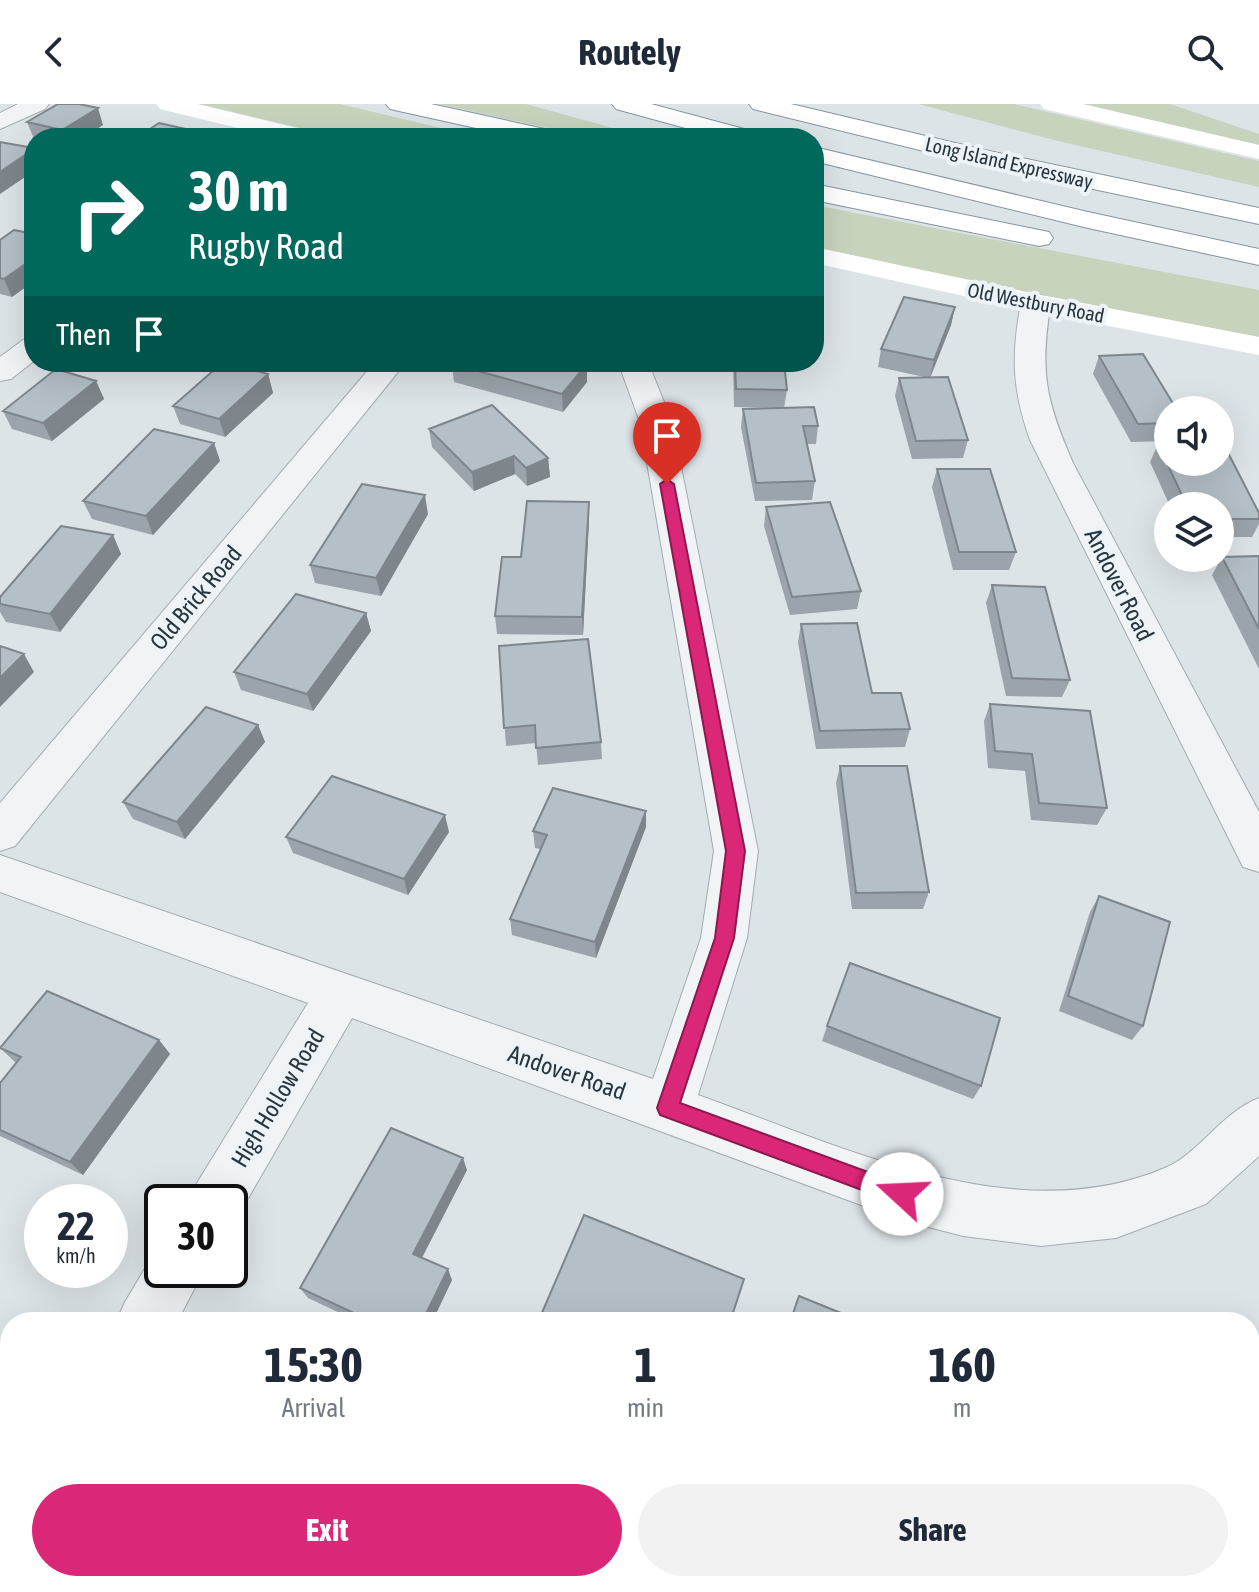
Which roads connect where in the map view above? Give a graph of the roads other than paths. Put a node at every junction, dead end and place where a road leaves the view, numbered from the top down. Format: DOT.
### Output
graph roads {
  1 [pos="37,104"];
  2 [pos="168,104"];
  3 [pos="398,104"];
  4 [pos="624,104"];
  5 [pos="761,104"];
  6 [pos="1052,104"];
  7 [pos="0,122"];
  8 [pos="265,128"];
  9 [pos="508,128"];
  10 [pos="713,128"];
  11 [pos="1062,150"];
  12 [pos="1259,152"];
  13 [pos="824,156"];
  14 [pos="824,194"];
  15 [pos="1259,197"];
  16 [pos="1259,216"];
  17 [pos="1071,244"];
  18 [pos="1118,253"];
  19 [pos="824,257"];
  20 [pos="1259,257"];
  21 [pos="1259,281"];
  22 [pos="1036,303"];
  23 [pos="1259,346"];
  24 [pos="24,354"];
  25 [pos="0,372"];
  26 [pos="383,372"];
  27 [pos="637,372"];
  28 [pos="0,834"];
  29 [pos="1259,854"];
  30 [pos="0,873"];
  31 [pos="340,994"];
  32 [pos="668,1108"];
  33 [pos="1259,1122"];
  34 [pos="227,1184"];
  35 [pos="165,1288"];
  36 [pos="151,1312"];
  1 -- 7 [label="street"];
  2 -- 8 [label="main road"];
  3 -- 9 [label="main road"];
  4 -- 10 [label="main road"];
  5 -- 16 [label="main road, Long Island Expressway"];
  6 -- 12 [label="main road"];
  11 -- 15 [label="main road"];
  13 -- 20 [label="main road, Long Island Expressway"];
  14 -- 17 [label="main road"];
  18 -- 21 [label="main road"];
  19 -- 22 [label="main road, Old Westbury Road"];
  22 -- 23 [label="main road, Old Westbury Road"];
  22 -- 29 [label="street, Andover Road"];
  24 -- 25 [label="street"];
  26 -- 28 [label="street, Old Brick Road"];
  27 -- 32 [label="street"];
  30 -- 31 [label="street, Andover Road"];
  31 -- 32 [label="street, Andover Road"];
  31 -- 34 [label="street, High Hollow Road"];
  32 -- 33 [label="street, Andover Road"];
  35 -- 36 [label="street"];
}
